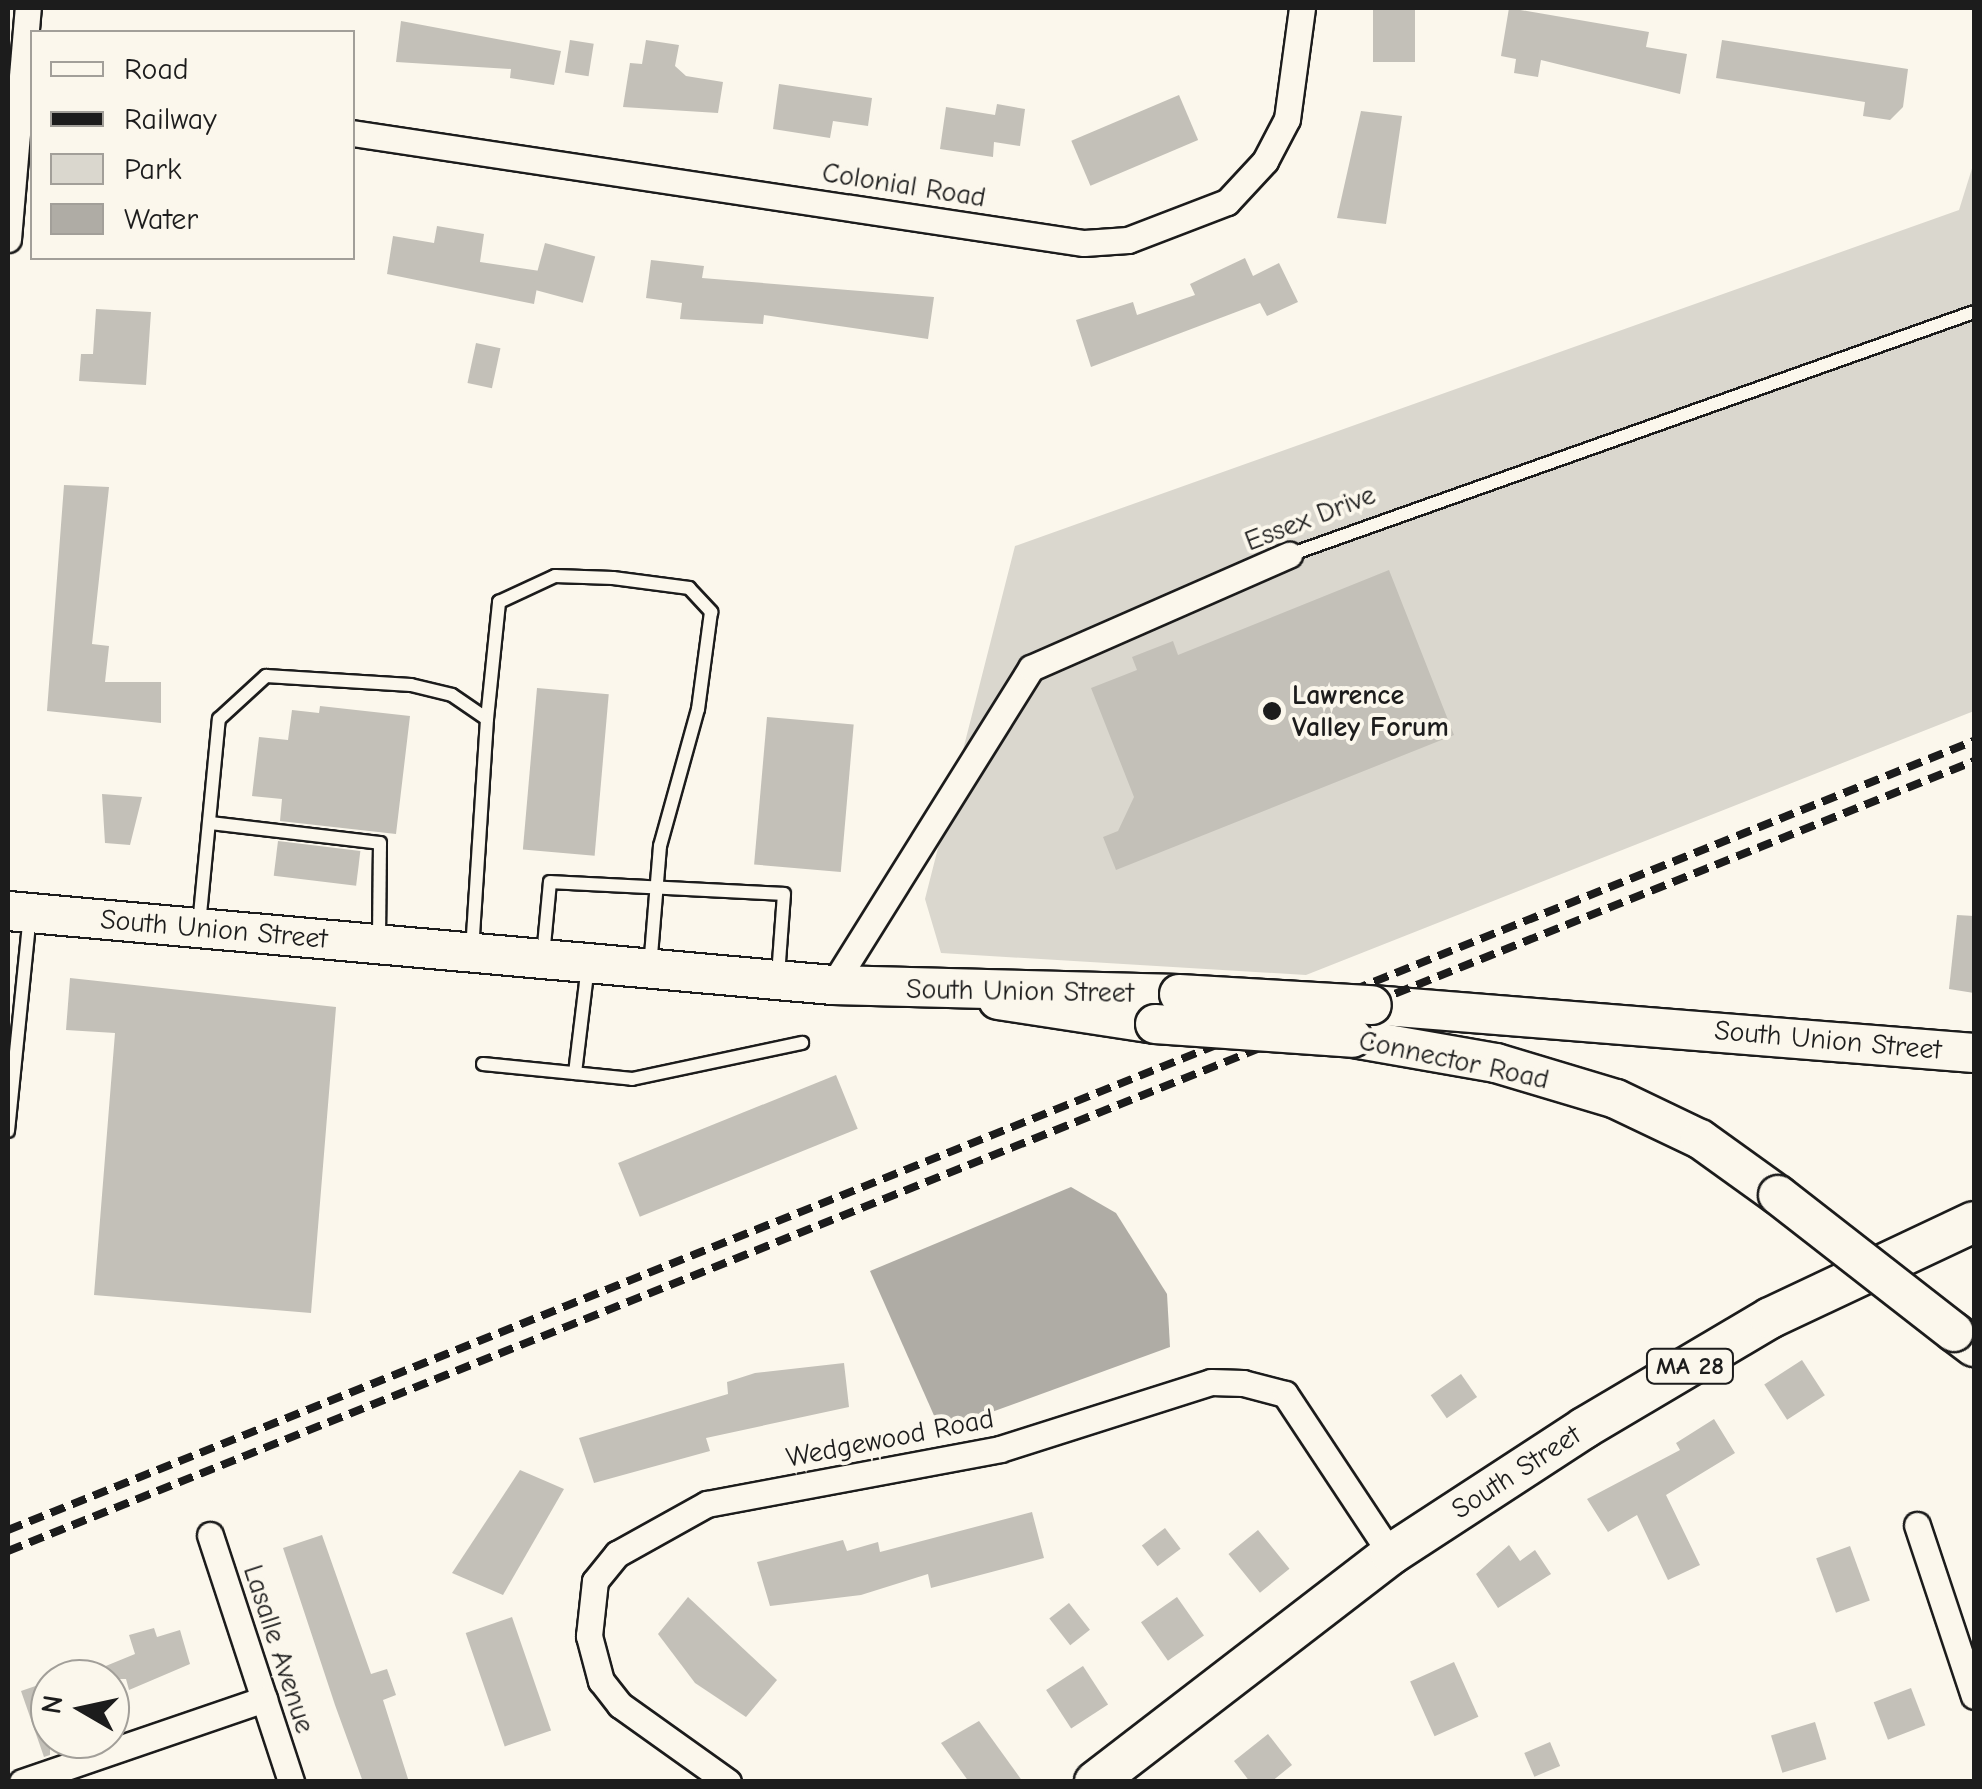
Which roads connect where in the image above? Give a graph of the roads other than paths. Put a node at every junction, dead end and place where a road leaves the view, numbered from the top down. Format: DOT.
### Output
graph roads {
  1 [pos="28,8"];
  2 [pos="1302,8"];
  3 [pos="27,84"];
  4 [pos="355,133"];
  5 [pos="8,240"];
  6 [pos="1973,314"];
  7 [pos="1289,555"];
  8 [pos="487,719"];
  9 [pos="210,823"];
  10 [pos="657,886"];
  11 [pos="19,912"];
  12 [pos="198,927"];
  13 [pos="378,944"];
  14 [pos="472,952"];
  15 [pos="543,959"];
  16 [pos="588,963"];
  17 [pos="650,968"];
  18 [pos="777,980"];
  19 [pos="832,985"];
  20 [pos="976,995"];
  21 [pos="802,1043"];
  22 [pos="1974,1053"];
  23 [pos="483,1064"];
  24 [pos="575,1073"];
  25 [pos="8,1131"];
  26 [pos="1974,1222"];
  27 [pos="1964,1340"];
  28 [pos="1917,1524"];
  29 [pos="210,1535"];
  30 [pos="1391,1554"];
  31 [pos="1974,1696"];
  32 [pos="264,1698"];
  33 [pos="22,1782"];
  34 [pos="291,1782"];
  35 [pos="728,1782"];
  36 [pos="1095,1782"];
  1 -- 3 [label="street"];
  2 -- 4 [label="street, Colonial Road"];
  3 -- 5 [label="street"];
  6 -- 7 [label="lane, Essex Drive"];
  7 -- 19 [label="street, Essex Drive"];
  8 -- 9 [label="lane"];
  8 -- 10 [label="lane"];
  8 -- 14 [label="lane"];
  9 -- 12 [label="lane"];
  9 -- 13 [label="lane"];
  10 -- 15 [label="lane"];
  10 -- 17 [label="lane"];
  10 -- 18 [label="lane"];
  11 -- 12 [label="main road, South Union Street"];
  11 -- 25 [label="lane"];
  12 -- 13 [label="main road, South Union Street"];
  13 -- 14 [label="main road, South Union Street"];
  14 -- 15 [label="main road, South Union Street"];
  15 -- 16 [label="main road, South Union Street"];
  16 -- 17 [label="main road, South Union Street"];
  16 -- 24 [label="lane"];
  17 -- 18 [label="main road, South Union Street"];
  18 -- 19 [label="main road, South Union Street"];
  19 -- 20 [label="main road, South Union Street"];
  20 -- 22 [label="main road, South Union Street, bridge"];
  20 -- 27 [label="main road, Connector Road, bridge"];
  21 -- 24 [label="lane"];
  23 -- 24 [label="lane"];
  26 -- 30 [label="main road, South Street / MA 28"];
  28 -- 31 [label="street"];
  29 -- 32 [label="street, Lasalle Avenue"];
  30 -- 35 [label="street, Wedgewood Road"];
  30 -- 36 [label="main road, South Street / MA 28"];
  32 -- 33 [label="street"];
  32 -- 34 [label="street, Lasalle Avenue"];
}
